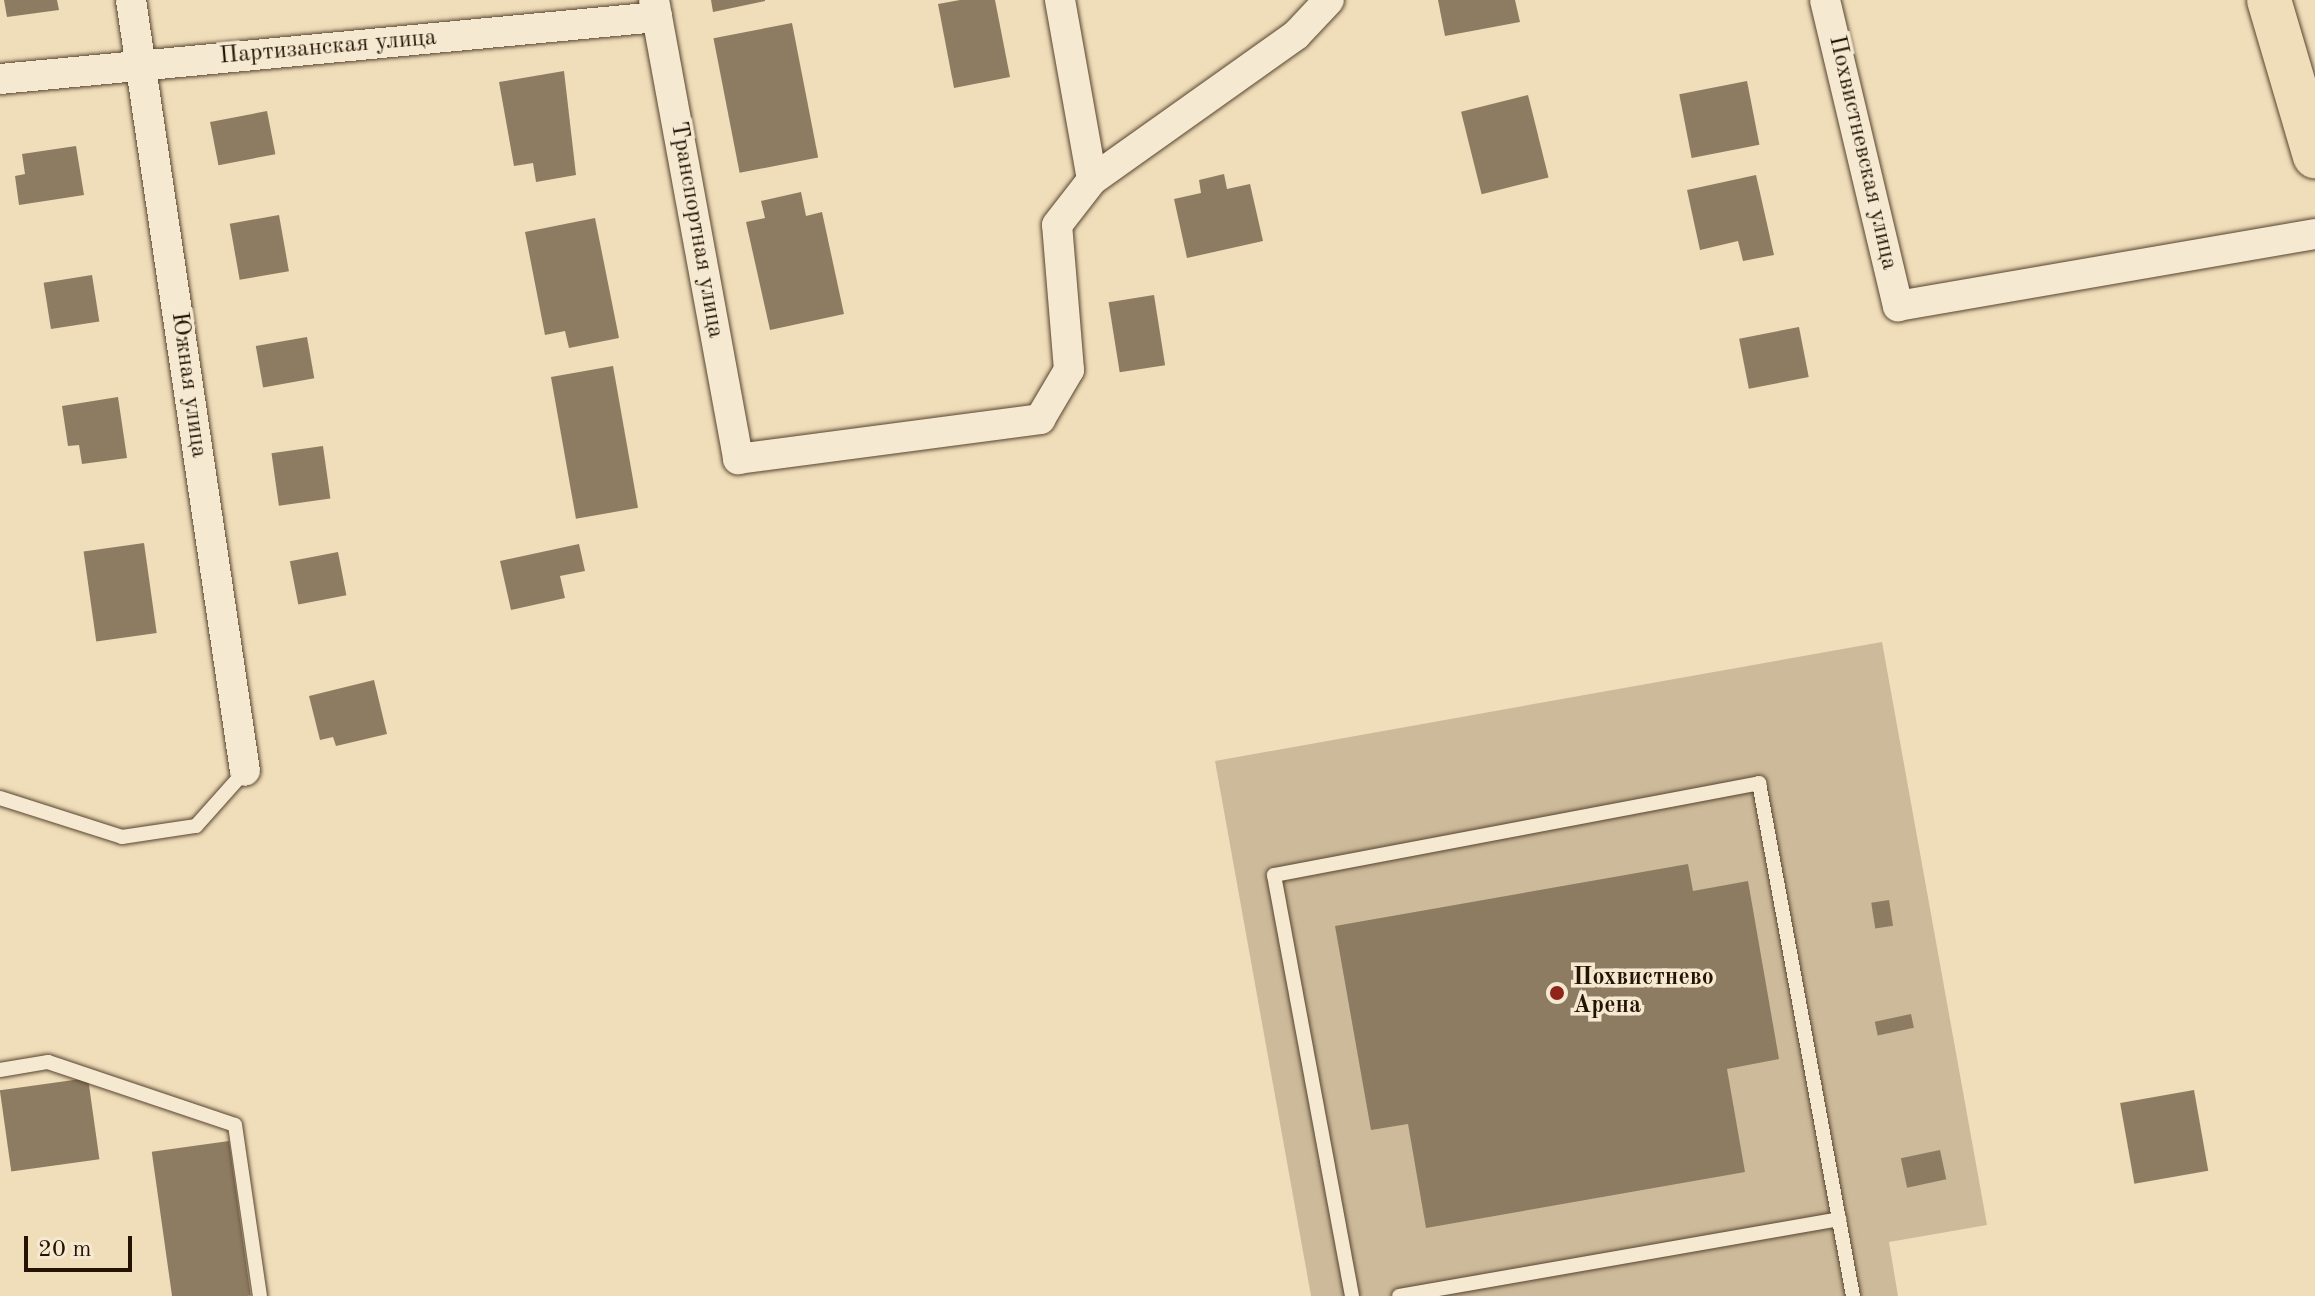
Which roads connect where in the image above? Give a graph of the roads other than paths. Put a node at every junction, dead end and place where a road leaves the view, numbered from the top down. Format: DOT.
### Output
graph roads {
  1 [pos="131,0"];
  2 [pos="1060,0"];
  3 [pos="1329,0"];
  4 [pos="1825,0"];
  5 [pos="2269,0"];
  6 [pos="655,8"];
  7 [pos="141,65"];
  8 [pos="0,79"];
  9 [pos="2315,156"];
  10 [pos="1092,180"];
  11 [pos="2315,234"];
  12 [pos="245,771"];
  13 [pos="0,798"];
  14 [pos="0,1070"];
  15 [pos="1839,1219"];
  16 [pos="260,1296"];
  17 [pos="1352,1296"];
  18 [pos="1399,1296"];
  19 [pos="1853,1296"];
  1 -- 7 [label="street, Южная улица"];
  2 -- 10 [label="street"];
  3 -- 10 [label="street"];
  4 -- 11 [label="street, Похвистневская улица"];
  5 -- 9 [label="main road"];
  6 -- 7 [label="street, Партизанская улица"];
  6 -- 10 [label="street, Транспортная улица"];
  7 -- 8 [label="street, Партизанская улица"];
  7 -- 12 [label="street, Южная улица"];
  12 -- 13 [label="lane"];
  14 -- 16 [label="lane"];
  15 -- 17 [label="lane"];
  15 -- 18 [label="lane"];
  15 -- 19 [label="lane"];
}
